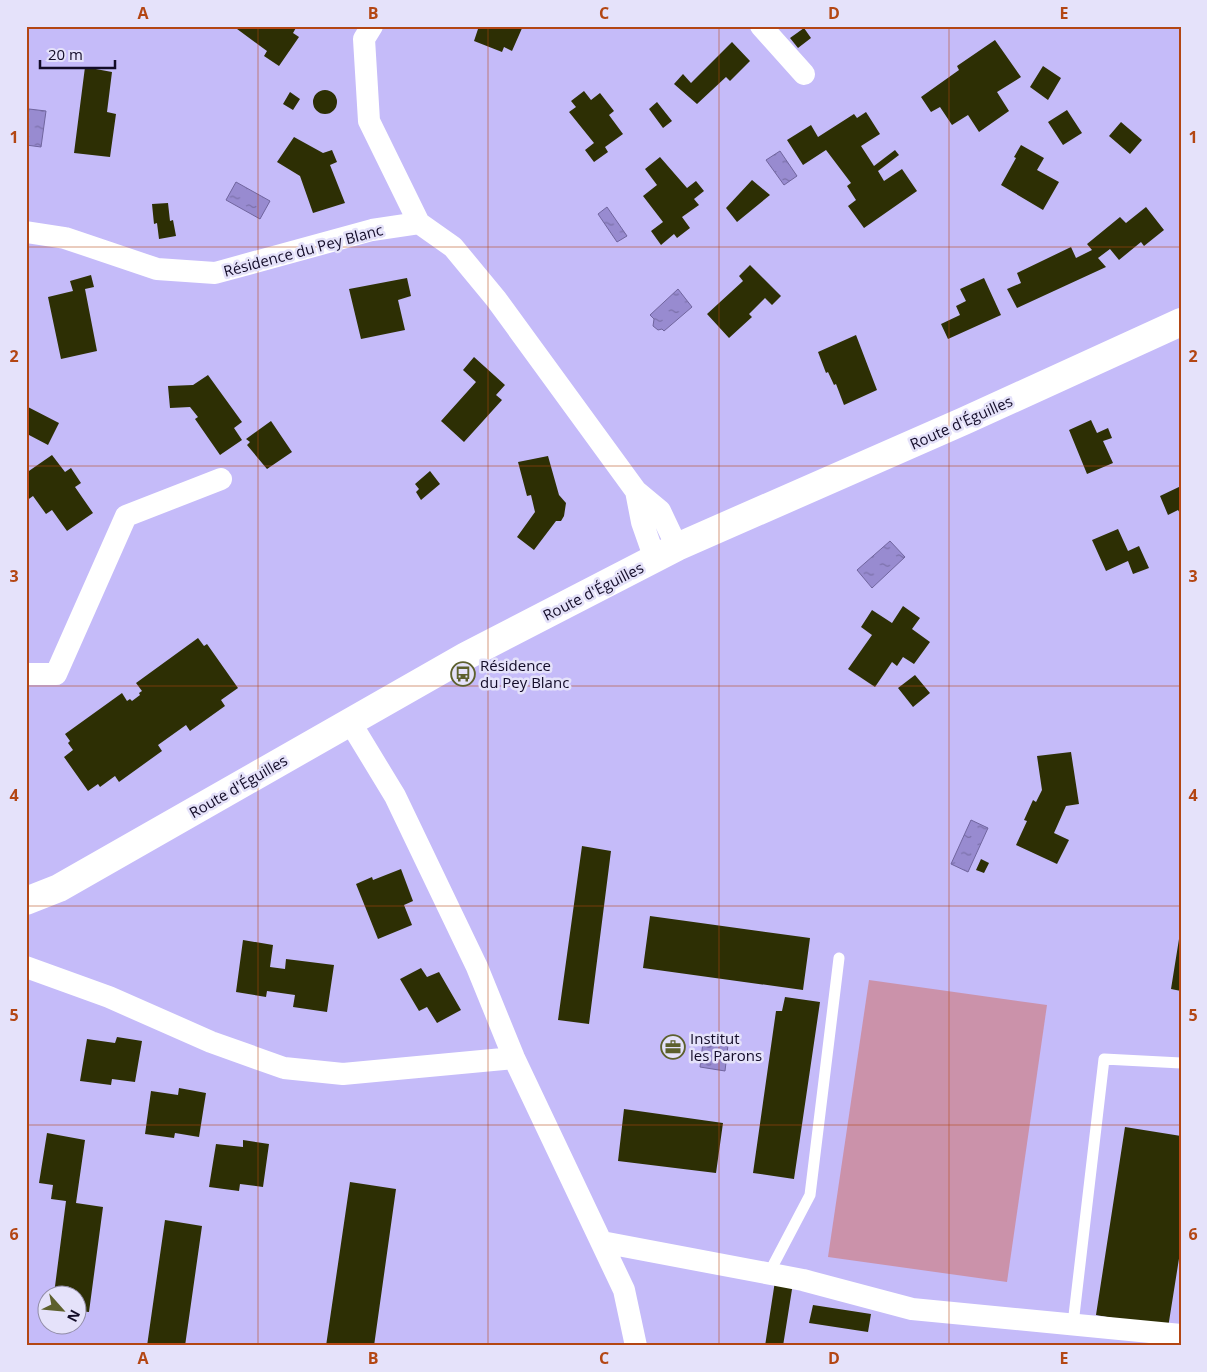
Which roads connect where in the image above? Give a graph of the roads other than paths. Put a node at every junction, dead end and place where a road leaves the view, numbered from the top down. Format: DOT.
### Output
graph roads {
  1 [pos="372,26"];
  2 [pos="761,26"];
  3 [pos="804,74"];
  4 [pos="419,223"];
  5 [pos="26,232"];
  6 [pos="1181,322"];
  7 [pos="221,478"];
  8 [pos="666,553"];
  9 [pos="26,674"];
  10 [pos="350,722"];
  11 [pos="26,900"];
  12 [pos="839,958"];
  13 [pos="26,968"];
  14 [pos="514,1058"];
  15 [pos="1181,1063"];
  16 [pos="602,1242"];
  17 [pos="769,1273"];
  18 [pos="1072,1324"];
  19 [pos="1181,1335"];
  20 [pos="636,1346"];
  1 -- 4 [label="street"];
  2 -- 3 [label="street"];
  4 -- 5 [label="street, Résidence du Pey Blanc"];
  4 -- 8 [label="street"];
  6 -- 8 [label="street, Route d'Éguilles"];
  7 -- 9 [label="street"];
  8 -- 10 [label="street, Route d'Éguilles"];
  10 -- 11 [label="street, Route d'Éguilles"];
  10 -- 14 [label="street"];
  12 -- 17 [label="lane"];
  13 -- 14 [label="street"];
  14 -- 16 [label="street"];
  15 -- 18 [label="lane"];
  16 -- 17 [label="street"];
  16 -- 20 [label="street"];
  17 -- 18 [label="street"];
  18 -- 19 [label="street"];
}
